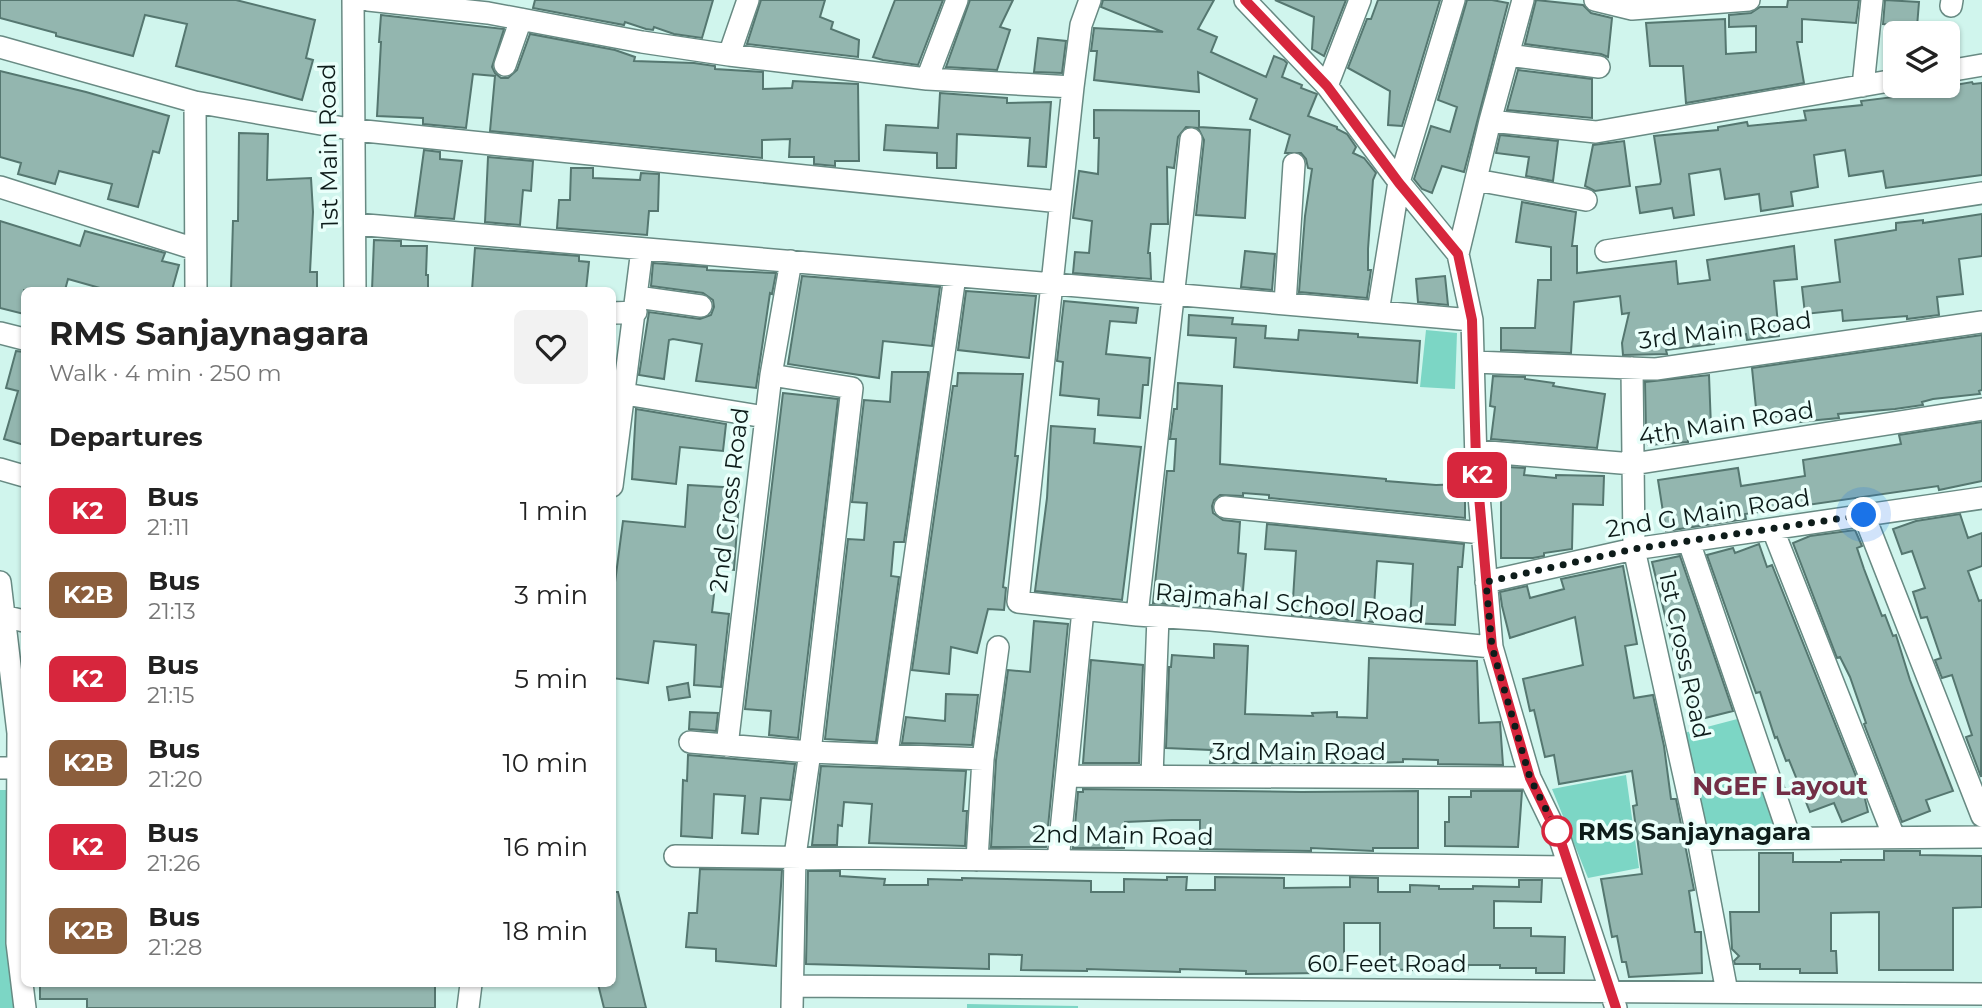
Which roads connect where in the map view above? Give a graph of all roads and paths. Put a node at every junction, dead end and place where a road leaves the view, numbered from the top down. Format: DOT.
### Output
graph roads {
  1 [pos="353,0"];
  2 [pos="368,0"];
  3 [pos="748,0"];
  4 [pos="957,0"];
  5 [pos="1090,0"];
  6 [pos="1360,0"];
  7 [pos="1454,0"];
  8 [pos="1523,0"];
  9 [pos="1595,0"];
  10 [pos="1749,0"];
  11 [pos="1871,0"];
  12 [pos="1252,3"];
  13 [pos="490,6"];
  14 [pos="521,19"];
  15 [pos="0,47"];
  16 [pos="729,55"];
  17 [pos="1508,55"];
  18 [pos="505,65"];
  19 [pos="1982,65"];
  20 [pos="1599,67"];
  21 [pos="1960,69"];
  22 [pos="927,79"];
  23 [pos="1883,82"];
  24 [pos="1327,86"];
  25 [pos="1863,86"];
  26 [pos="1073,87"];
  27 [pos="194,102"];
  28 [pos="1490,121"];
  29 [pos="355,130"];
  30 [pos="1191,139"];
  31 [pos="1294,164"];
  32 [pos="1476,180"];
  33 [pos="1399,183"];
  34 [pos="0,187"];
  35 [pos="1982,193"];
  36 [pos="1586,200"];
  37 [pos="1060,202"];
  38 [pos="355,224"];
  39 [pos="194,249"];
  40 [pos="642,249"];
  41 [pos="1606,251"];
  42 [pos="1458,254"];
  43 [pos="791,261"];
  44 [pos="955,275"];
  45 [pos="1050,284"];
  46 [pos="196,287"];
  47 [pos="355,287"];
  48 [pos="1175,295"];
  49 [pos="1285,304"];
  50 [pos="636,305"];
  51 [pos="701,306"];
  52 [pos="616,312"];
  53 [pos="1378,312"];
  54 [pos="1472,320"];
  55 [pos="1982,322"];
  56 [pos="0,333"];
  57 [pos="21,338"];
  58 [pos="1474,362"];
  59 [pos="1632,368"];
  60 [pos="771,375"];
  61 [pos="625,394"];
  62 [pos="1982,409"];
  63 [pos="765,417"];
  64 [pos="1476,451"];
  65 [pos="616,458"];
  66 [pos="1633,464"];
  67 [pos="0,469"];
  68 [pos="21,475"];
  69 [pos="1982,498"];
  70 [pos="1225,507"];
  71 [pos="1864,515"];
  72 [pos="1773,530"];
  73 [pos="1482,533"];
  74 [pos="1689,542"];
  75 [pos="1634,549"];
  76 [pos="0,582"];
  77 [pos="1486,582"];
  78 [pos="1083,610"];
  79 [pos="3,616"];
  80 [pos="1148,616"];
  81 [pos="21,620"];
  82 [pos="998,647"];
  83 [pos="1492,647"];
  84 [pos="13,733"];
  85 [pos="690,742"];
  86 [pos="727,746"];
  87 [pos="810,752"];
  88 [pos="887,754"];
  89 [pos="983,759"];
  90 [pos="14,768"];
  91 [pos="1068,776"];
  92 [pos="1152,776"];
  93 [pos="1530,778"];
  94 [pos="1982,816"];
  95 [pos="1894,837"];
  96 [pos="1982,837"];
  97 [pos="1790,838"];
  98 [pos="1699,839"];
  99 [pos="675,856"];
  100 [pos="795,856"];
  101 [pos="977,860"];
  102 [pos="1058,861"];
  103 [pos="1569,867"];
  104 [pos="12,944"];
  105 [pos="793,986"];
  106 [pos="471,987"];
  107 [pos="1727,992"];
  108 [pos="1982,994"];
  109 [pos="1613,999"];
  110 [pos="24,1008"];
  111 [pos="468,1008"];
  112 [pos="792,1008"];
  1 -- 29 [label="street, 1st Main Road"];
  2 -- 13 [label="street"];
  3 -- 16 [label="street"];
  4 -- 22 [label="street"];
  5 -- 26 [label="street"];
  6 -- 24 [label="street"];
  7 -- 33 [label="street"];
  8 -- 17 [label="street"];
  9 -- 10 [label="street"];
  11 -- 25 [label="street"];
  12 -- 24 [label="street"];
  13 -- 14 [label="street"];
  14 -- 16 [label="street"];
  14 -- 18 [label="street"];
  15 -- 27 [label="street"];
  16 -- 22 [label="street"];
  17 -- 20 [label="street"];
  17 -- 28 [label="street"];
  19 -- 21 [label="street"];
  22 -- 26 [label="street"];
  23 -- 25 [label="street"];
  24 -- 33 [label="street"];
  25 -- 28 [label="street"];
  26 -- 37 [label="street"];
  27 -- 29 [label="street"];
  27 -- 39 [label="street"];
  28 -- 32 [label="street"];
  29 -- 37 [label="street"];
  29 -- 38 [label="street, 1st Main Road"];
  30 -- 48 [label="street"];
  31 -- 49 [label="street"];
  32 -- 36 [label="street"];
  32 -- 42 [label="street"];
  33 -- 42 [label="street"];
  33 -- 53 [label="street"];
  34 -- 39 [label="street"];
  35 -- 41 [label="street"];
  37 -- 45 [label="street"];
  38 -- 40 [label="street"];
  38 -- 47 [label="street, 1st Main Road"];
  39 -- 46 [label="street"];
  40 -- 43 [label="street"];
  40 -- 50 [label="street"];
  42 -- 54 [label="street"];
  43 -- 44 [label="street"];
  43 -- 60 [label="street, 2nd Cross Road"];
  44 -- 45 [label="street"];
  44 -- 88 [label="street"];
  45 -- 48 [label="street"];
  45 -- 78 [label="street, Rajmahal School Road"];
  48 -- 49 [label="street"];
  48 -- 80 [label="street"];
  49 -- 53 [label="street"];
  50 -- 51 [label="street"];
  50 -- 52 [label="street"];
  50 -- 61 [label="street"];
  53 -- 54 [label="street"];
  54 -- 58 [label="street"];
  55 -- 59 [label="street, 3rd Main Road"];
  56 -- 57 [label="street"];
  58 -- 59 [label="street, 3rd Main Road"];
  58 -- 64 [label="street"];
  59 -- 66 [label="street, 1st Cross Road"];
  60 -- 63 [label="street, 2nd Cross Road"];
  60 -- 87 [label="street"];
  61 -- 63 [label="street"];
  61 -- 65 [label="street"];
  62 -- 66 [label="street, 4th Main Road"];
  63 -- 86 [label="street, 2nd Cross Road"];
  64 -- 66 [label="street, 4th Main Road"];
  64 -- 73 [label="street"];
  66 -- 75 [label="street, 1st Cross Road"];
  67 -- 68 [label="street"];
  69 -- 71 [label="street, 2nd G Main Road"];
  70 -- 73 [label="street"];
  71 -- 72 [label="street, 2nd G Main Road"];
  71 -- 94 [label="street"];
  72 -- 74 [label="street, 2nd G Main Road"];
  72 -- 95 [label="street"];
  73 -- 77 [label="street"];
  74 -- 75 [label="street, 2nd G Main Road"];
  74 -- 97 [label="street"];
  75 -- 77 [label="street, 2nd G Main Road"];
  75 -- 98 [label="street, 1st Cross Road"];
  76 -- 79 [label="street"];
  77 -- 83 [label="street"];
  78 -- 80 [label="street, Rajmahal School Road"];
  78 -- 91 [label="street"];
  79 -- 81 [label="street"];
  79 -- 84 [label="street"];
  80 -- 83 [label="street, Rajmahal School Road"];
  80 -- 92 [label="street"];
  82 -- 89 [label="street"];
  83 -- 93 [label="street"];
  84 -- 90 [label="street"];
  85 -- 86 [label="street"];
  86 -- 87 [label="street"];
  87 -- 88 [label="street"];
  87 -- 100 [label="street"];
  88 -- 89 [label="street"];
  89 -- 101 [label="street"];
  90 -- 104 [label="street"];
  91 -- 92 [label="street, 3rd Main Road"];
  91 -- 102 [label="street"];
  92 -- 93 [label="street, 3rd Main Road"];
  93 -- 103 [label="street"];
  95 -- 96 [label="street"];
  95 -- 97 [label="street"];
  97 -- 98 [label="street"];
  98 -- 107 [label="street, 1st Cross Road"];
  99 -- 100 [label="street, 2nd Main Road"];
  100 -- 101 [label="street, 2nd Main Road"];
  100 -- 105 [label="street"];
  101 -- 102 [label="street, 2nd Main Road"];
  102 -- 103 [label="street, 2nd Main Road"];
  103 -- 109 [label="street"];
  104 -- 110 [label="street"];
  105 -- 109 [label="street, 60 Feet Road"];
  105 -- 112 [label="street"];
  106 -- 111 [label="street"];
  107 -- 108 [label="street, 60 Feet Road"];
  107 -- 109 [label="street, 60 Feet Road"];
}
